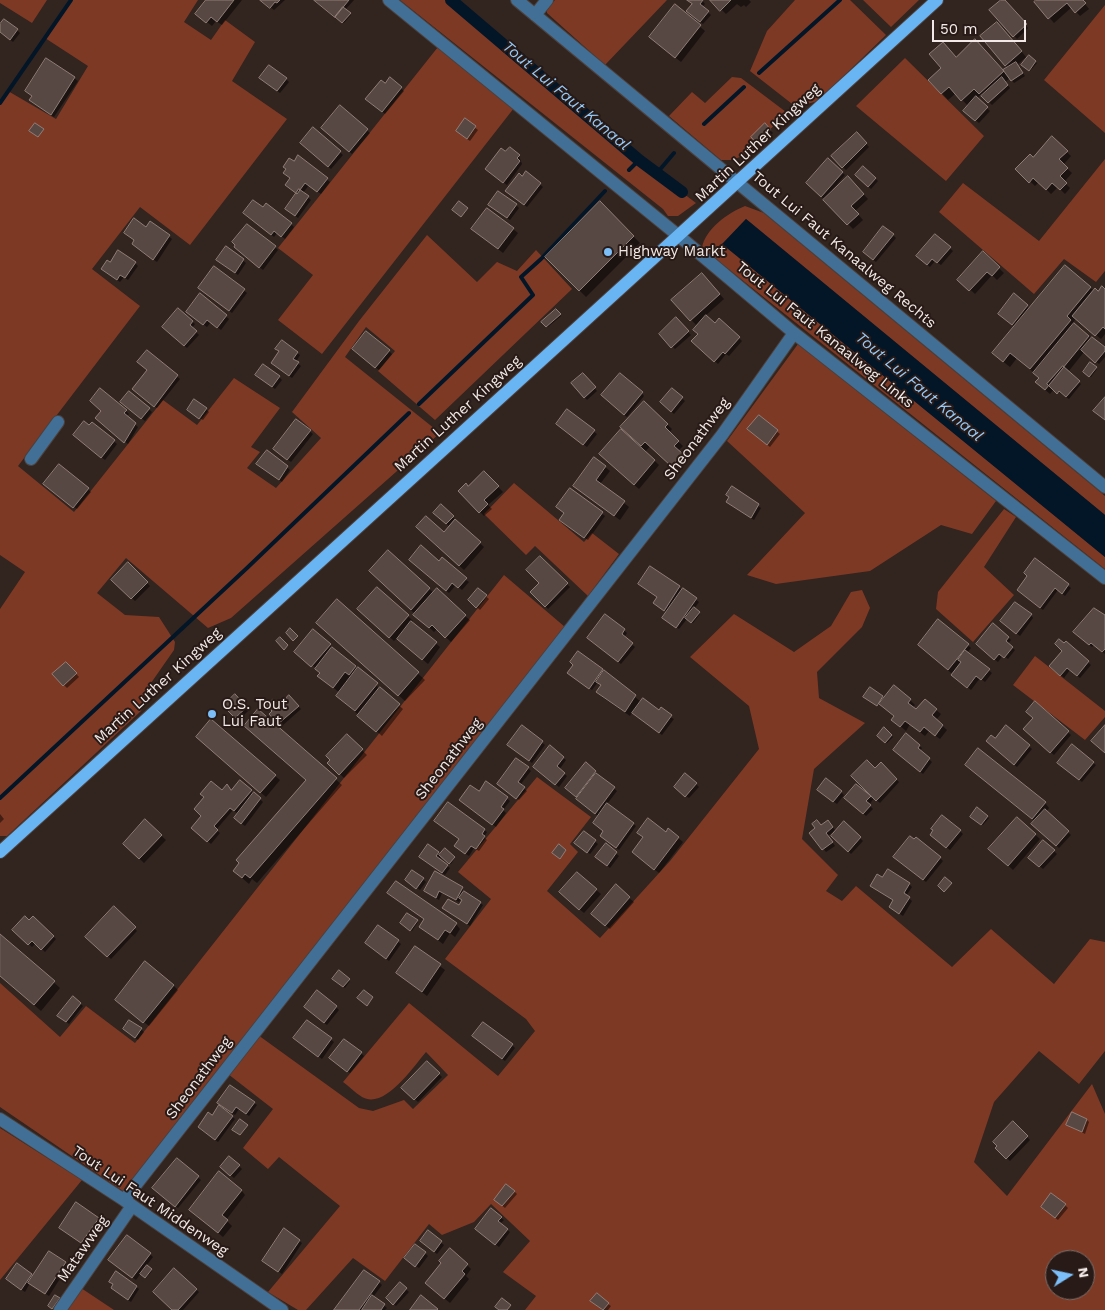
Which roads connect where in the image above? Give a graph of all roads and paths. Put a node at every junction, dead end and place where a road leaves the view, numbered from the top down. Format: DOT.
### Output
graph roads {
  1 [pos="389,0"];
  2 [pos="516,0"];
  3 [pos="547,0"];
  4 [pos="937,0"];
  5 [pos="535,15"];
  6 [pos="739,183"];
  7 [pos="680,237"];
  8 [pos="794,333"];
  9 [pos="58,422"];
  10 [pos="31,460"];
  11 [pos="1105,487"];
  12 [pos="1105,578"];
  13 [pos="0,852"];
  14 [pos="0,1119"];
  15 [pos="128,1203"];
  16 [pos="60,1310"];
  17 [pos="282,1310"];
  1 -- 7 [label="street, Tout Lui Faut Kanaalweg Links"];
  2 -- 5 [label="street, Tout Lui Faut Kanaalweg Rechts"];
  3 -- 5 [label="street"];
  4 -- 6 [label="main road, Martin Luther Kingweg"];
  5 -- 6 [label="street, Tout Lui Faut Kanaalweg Rechts"];
  6 -- 7 [label="main road, Martin Luther Kingweg"];
  6 -- 11 [label="street, Tout Lui Faut Kanaalweg Rechts"];
  7 -- 8 [label="street, Tout Lui Faut Kanaalweg Links"];
  7 -- 13 [label="main road, Martin Luther Kingweg"];
  8 -- 12 [label="street, Tout Lui Faut Kanaalweg Links"];
  8 -- 15 [label="street, Sheonathweg"];
  9 -- 10 [label="street"];
  14 -- 15 [label="street, Tout Lui Faut Middenweg"];
  15 -- 16 [label="street, Matawweg"];
  15 -- 17 [label="street, Tout Lui Faut Middenweg"];
}
